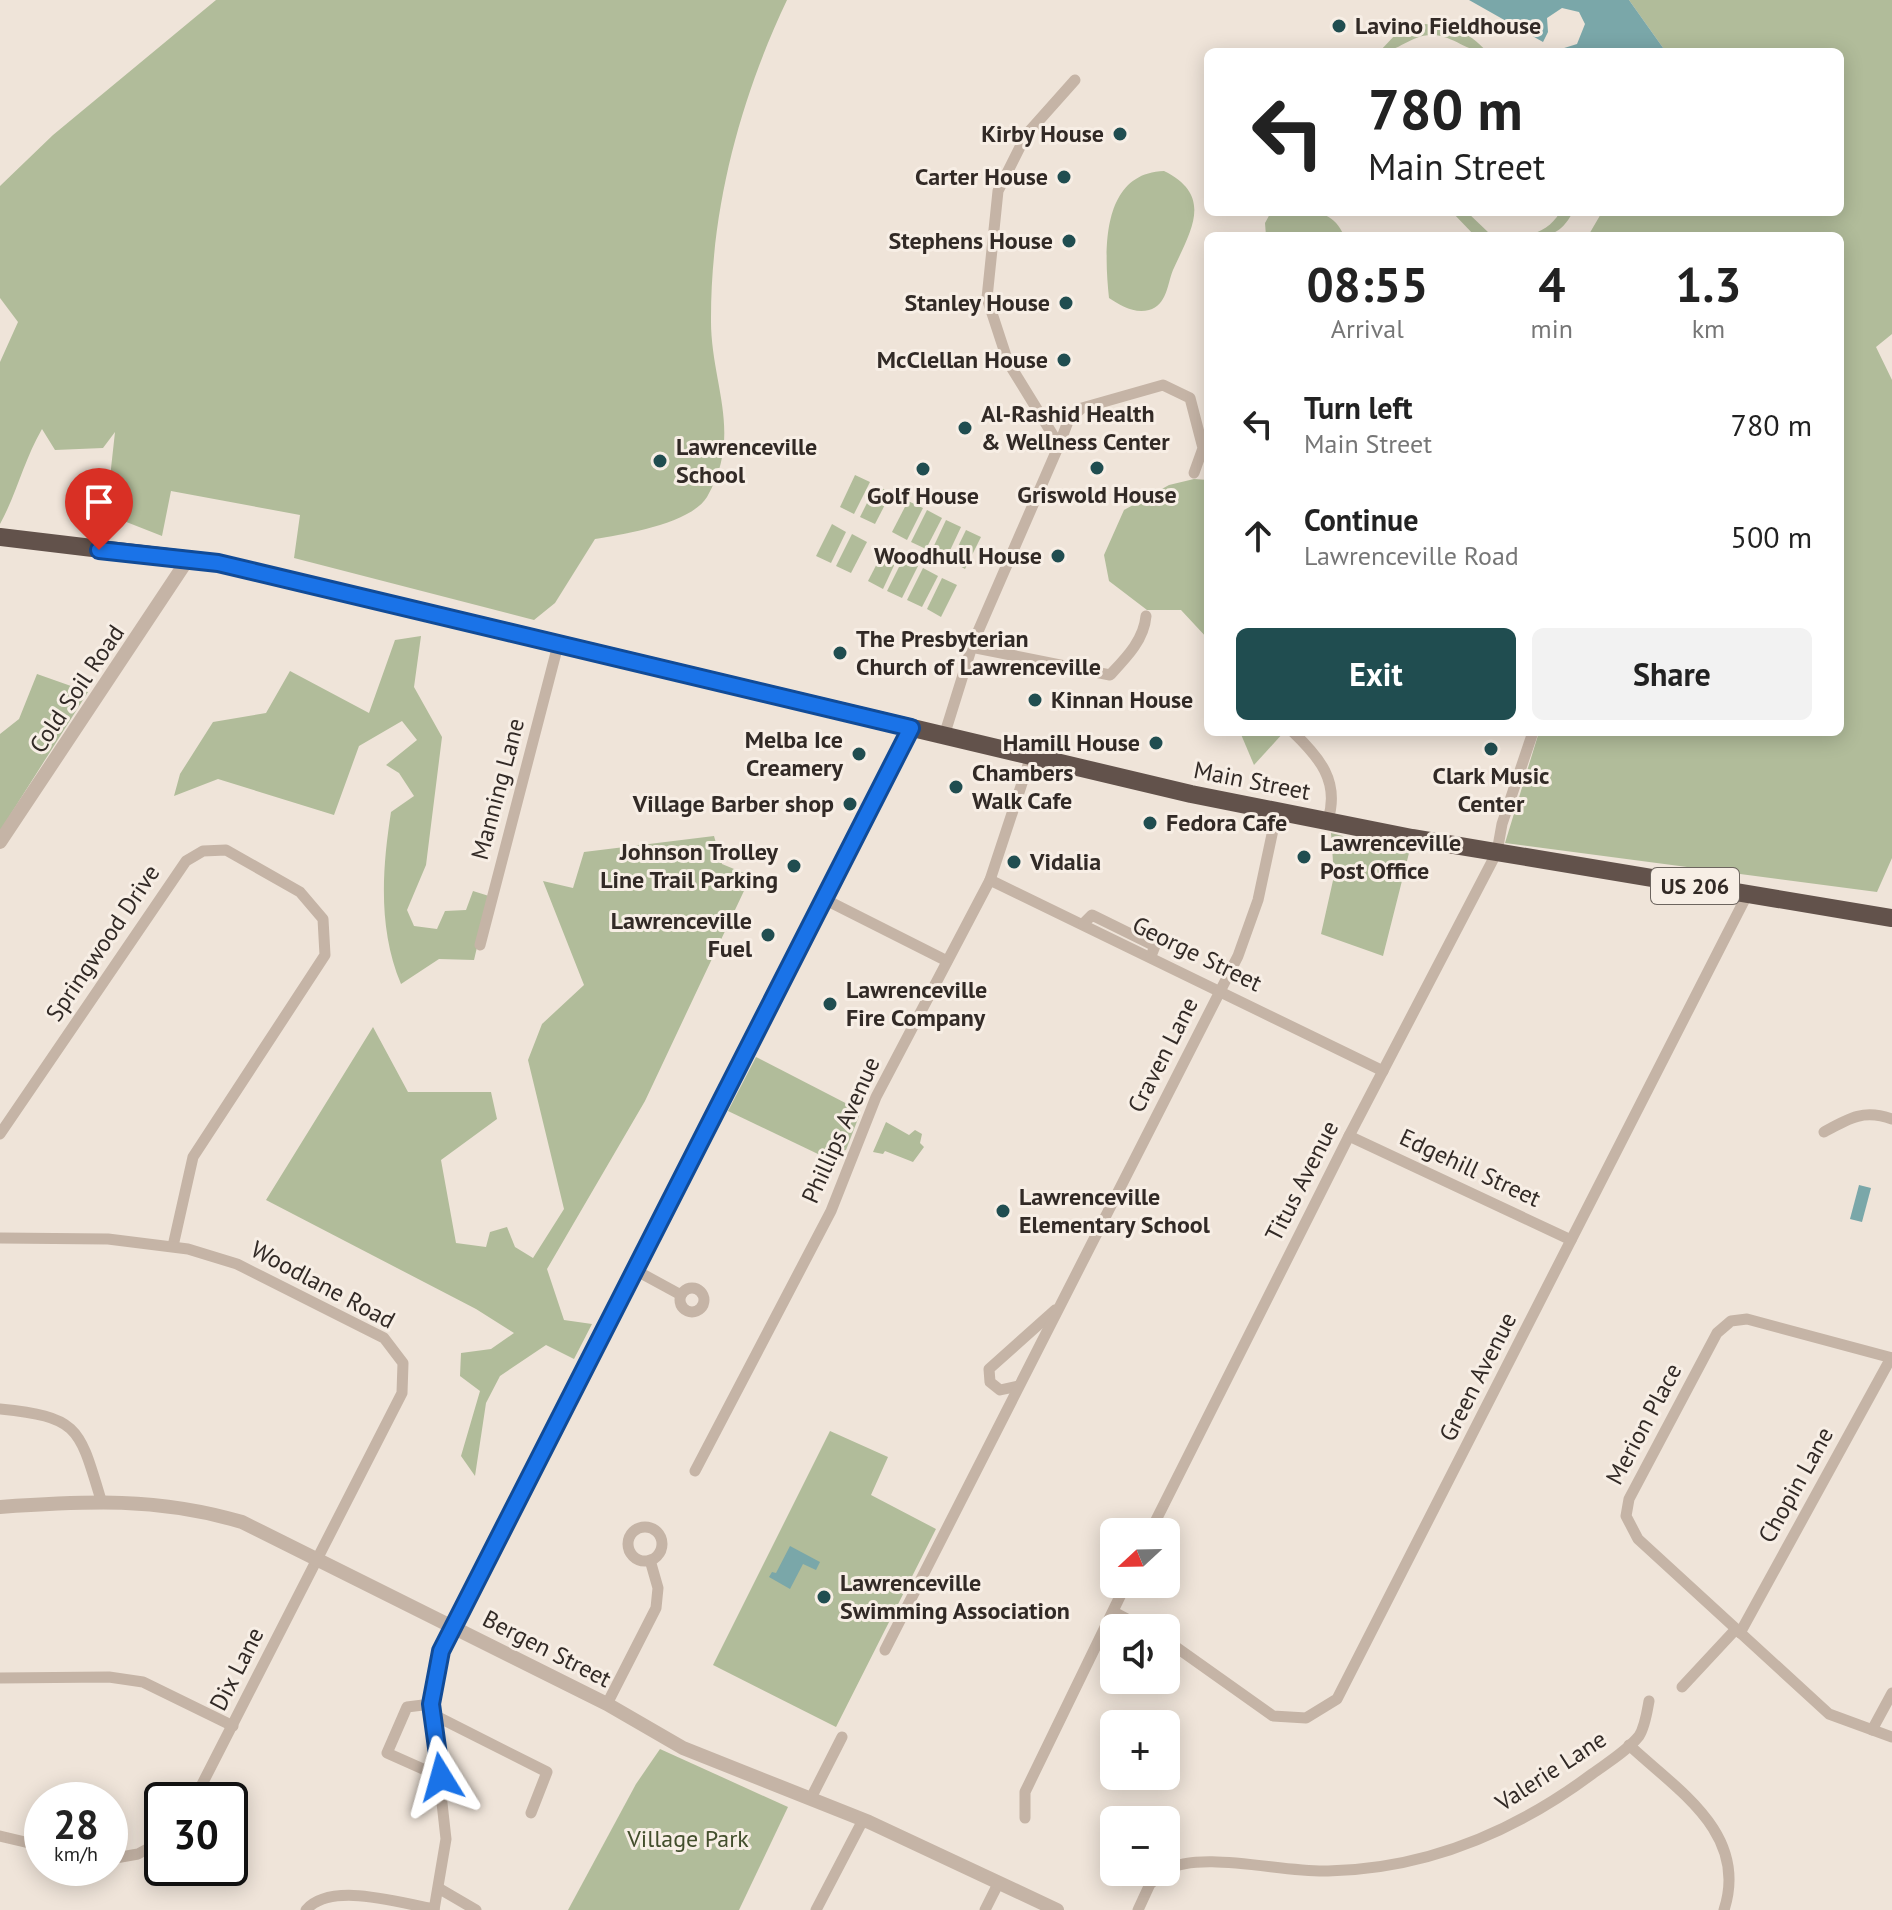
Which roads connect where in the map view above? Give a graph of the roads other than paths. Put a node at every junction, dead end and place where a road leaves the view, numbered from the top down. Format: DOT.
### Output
graph roads {
  1 [pos="1075,80"];
  2 [pos="1059,445"];
  3 [pos="1194,473"];
  4 [pos="0,537"];
  5 [pos="188,559"];
  6 [pos="1146,616"];
  7 [pos="558,645"];
  8 [pos="971,647"];
  9 [pos="911,728"];
  10 [pos="944,736"];
  11 [pos="1297,736"];
  12 [pos="1532,736"];
  13 [pos="1031,756"];
  14 [pos="1277,811"];
  15 [pos="1328,820"];
  16 [pos="0,842"];
  17 [pos="1497,852"];
  18 [pos="990,880"];
  19 [pos="1747,895"];
  20 [pos="824,899"];
  21 [pos="1892,918"];
  22 [pos="480,945"];
  23 [pos="947,961"];
  24 [pos="1220,991"];
  25 [pos="1383,1071"];
  26 [pos="1892,1119"];
  27 [pos="1824,1132"];
  28 [pos="0,1134"];
  29 [pos="1349,1136"];
  30 [pos="0,1238"];
  31 [pos="1571,1240"];
  32 [pos="173,1246"];
  33 [pos="635,1270"];
  34 [pos="681,1295"];
  35 [pos="1058,1307"];
  36 [pos="1892,1358"];
  37 [pos="1018,1386"];
  38 [pos="0,1409"];
  39 [pos="695,1471"];
  40 [pos="101,1500"];
  41 [pos="0,1507"];
  42 [pos="1157,1518"];
  43 [pos="319,1558"];
  44 [pos="650,1560"];
  45 [pos="1120,1598"];
  46 [pos="1114,1612"];
  47 [pos="1118,1614"];
  48 [pos="453,1626"];
  49 [pos="1738,1631"];
  50 [pos="885,1650"];
  51 [pos="1180,1650"];
  52 [pos="0,1678"];
  53 [pos="1682,1687"];
  54 [pos="1892,1693"];
  55 [pos="1649,1701"];
  56 [pos="607,1704"];
  57 [pos="432,1709"];
  58 [pos="233,1726"];
  59 [pos="1872,1730"];
  60 [pos="842,1737"];
  61 [pos="1892,1737"];
  62 [pos="1629,1745"];
  63 [pos="441,1777"];
  64 [pos="203,1782"];
  65 [pos="811,1798"];
  66 [pos="531,1813"];
  67 [pos="1025,1818"];
  68 [pos="863,1820"];
  69 [pos="0,1836"];
  70 [pos="24,1842"];
  71 [pos="1180,1866"];
  72 [pos="998,1884"];
  73 [pos="1149,1886"];
  74 [pos="440,1889"];
  75 [pos="434,1909"];
  76 [pos="306,1910"];
  77 [pos="476,1910"];
  78 [pos="816,1910"];
  79 [pos="985,1910"];
  80 [pos="1057,1910"];
  81 [pos="1138,1910"];
  82 [pos="1724,1910"];
  1 -- 2 [label="street"];
  2 -- 3 [label="street"];
  2 -- 8 [label="street"];
  4 -- 5 [label="highway, US 206"];
  5 -- 7 [label="highway, Main Street / US 206"];
  5 -- 16 [label="street, Cold Soil Road"];
  6 -- 8 [label="street"];
  7 -- 9 [label="highway, Main Street / US 206"];
  7 -- 22 [label="street, Manning Lane"];
  8 -- 10 [label="street"];
  9 -- 10 [label="highway, Main Street / US 206"];
  9 -- 20 [label="street"];
  10 -- 13 [label="highway, Main Street / US 206"];
  11 -- 15 [label="street"];
  12 -- 17 [label="street, Titus Avenue"];
  13 -- 14 [label="highway, Main Street / US 206"];
  13 -- 18 [label="street, Phillips Avenue"];
  14 -- 15 [label="highway, Main Street / US 206"];
  14 -- 24 [label="street, Craven Lane"];
  15 -- 17 [label="highway, Main Street / US 206"];
  17 -- 19 [label="highway, Main Street / US 206"];
  17 -- 25 [label="street, Titus Avenue"];
  18 -- 23 [label="street, Phillips Avenue"];
  18 -- 24 [label="street, George Street"];
  19 -- 21 [label="highway, Main Street / US 206"];
  19 -- 31 [label="street, Green Avenue"];
  20 -- 23 [label="street"];
  20 -- 33 [label="street"];
  23 -- 39 [label="street, Phillips Avenue"];
  24 -- 25 [label="street, George Street"];
  24 -- 35 [label="street, Craven Lane"];
  25 -- 29 [label="street, Titus Avenue"];
  26 -- 27 [label="street"];
  28 -- 32 [label="street, Springwood Drive"];
  29 -- 31 [label="street, Edgehill Street"];
  29 -- 42 [label="street, Titus Avenue"];
  30 -- 32 [label="street, Woodlane Road"];
  31 -- 51 [label="street, Green Avenue"];
  32 -- 43 [label="street, Woodlane Road"];
  33 -- 34 [label="street"];
  33 -- 48 [label="street"];
  35 -- 37 [label="street, Craven Lane"];
  35 -- 37 [label="street, Craven Lane"];
  36 -- 49 [label="street, Chopin Lane"];
  36 -- 49 [label="street, Merion Place"];
  37 -- 50 [label="street, Craven Lane"];
  38 -- 40 [label="street"];
  40 -- 41 [label="street, Bergen Street"];
  40 -- 43 [label="street, Bergen Street"];
  43 -- 48 [label="street, Bergen Street"];
  43 -- 58 [label="street, Dix Lane"];
  44 -- 56 [label="street"];
  45 -- 46 [label="street"];
  46 -- 47 [label="street"];
  46 -- 67 [label="street"];
  48 -- 56 [label="street, Bergen Street"];
  48 -- 57 [label="street"];
  49 -- 53 [label="street, Chopin Lane"];
  49 -- 59 [label="street, Merion Place"];
  52 -- 58 [label="street"];
  54 -- 59 [label="street"];
  55 -- 62 [label="street, Valerie Lane"];
  56 -- 65 [label="street, Bergen Street"];
  57 -- 63 [label="street"];
  57 -- 63 [label="street"];
  57 -- 66 [label="street"];
  58 -- 64 [label="street, Dix Lane"];
  59 -- 61 [label="street, Merion Place"];
  60 -- 65 [label="street"];
  62 -- 71 [label="street, Valerie Lane"];
  62 -- 82 [label="street"];
  63 -- 74 [label="street"];
  65 -- 68 [label="street, Bergen Street"];
  68 -- 72 [label="street, Bergen Street"];
  68 -- 78 [label="street"];
  69 -- 70 [label="street"];
  72 -- 79 [label="street"];
  72 -- 80 [label="street, Bergen Street"];
  73 -- 81 [label="street, Valerie Lane"];
  74 -- 75 [label="street"];
  74 -- 77 [label="street"];
  75 -- 76 [label="street"];
}
